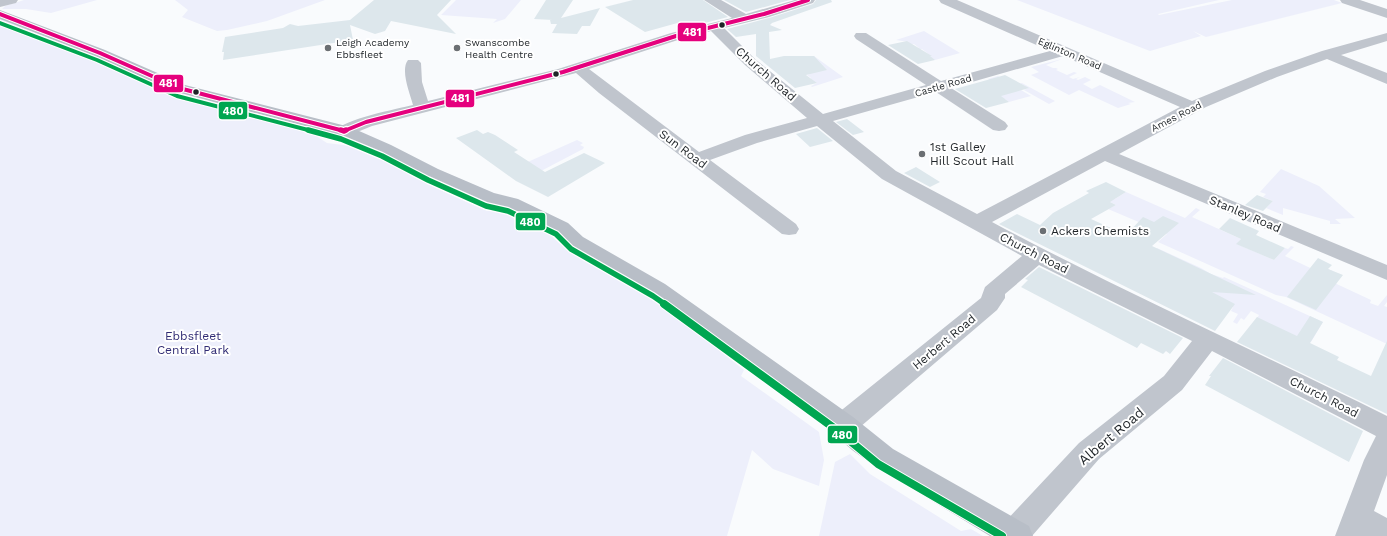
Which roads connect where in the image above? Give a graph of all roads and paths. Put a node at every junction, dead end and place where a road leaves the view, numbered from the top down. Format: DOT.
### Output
graph roads {
  1 [pos="11,0"];
  2 [pos="711,0"];
  3 [pos="808,0"];
  4 [pos="946,0"];
  5 [pos="1347,0"];
  6 [pos="0,3"];
  7 [pos="0,14"];
  8 [pos="1387,14"];
  9 [pos="744,19"];
  10 [pos="714,26"];
  11 [pos="860,36"];
  12 [pos="1387,37"];
  13 [pos="1065,51"];
  14 [pos="1327,54"];
  15 [pos="413,63"];
  16 [pos="578,67"];
  17 [pos="1387,79"];
  18 [pos="938,86"];
  19 [pos="422,107"];
  20 [pos="1193,107"];
  21 [pos="822,121"];
  22 [pos="999,126"];
  23 [pos="344,132"];
  24 [pos="1103,154"];
  25 [pos="697,159"];
  26 [pos="976,223"];
  27 [pos="789,229"];
  28 [pos="1037,255"];
  29 [pos="1387,273"];
  30 [pos="1208,339"];
  31 [pos="843,425"];
  32 [pos="1387,429"];
  33 [pos="1387,442"];
  34 [pos="1353,526"];
  35 [pos="1387,534"];
  36 [pos="1016,535"];
  1 -- 6 [label="street"];
  2 -- 9 [label="street"];
  3 -- 9 [label="street"];
  4 -- 13 [label="street, Eglinton Road"];
  5 -- 8 [label="street"];
  7 -- 23 [label="main road"];
  9 -- 10 [label="street"];
  10 -- 16 [label="street"];
  10 -- 21 [label="street, Church Road"];
  11 -- 18 [label="street"];
  12 -- 14 [label="street, Ames Road"];
  13 -- 18 [label="street, Castle Road"];
  13 -- 20 [label="street, Eglinton Road"];
  14 -- 17 [label="street"];
  14 -- 20 [label="street, Ames Road"];
  15 -- 19 [label="street"];
  16 -- 19 [label="street"];
  16 -- 25 [label="street, Sun Road"];
  18 -- 21 [label="street, Castle Road"];
  18 -- 22 [label="street"];
  19 -- 23 [label="street"];
  20 -- 24 [label="street, Ames Road"];
  21 -- 25 [label="street, Castle Road"];
  21 -- 26 [label="street, Church Road"];
  23 -- 31 [label="main road"];
  24 -- 26 [label="street, Ames Road"];
  24 -- 29 [label="street, Stanley Road"];
  25 -- 27 [label="street, Sun Road"];
  26 -- 28 [label="street, Church Road"];
  28 -- 30 [label="street, Church Road"];
  28 -- 31 [label="street, Herbert Road"];
  30 -- 32 [label="street, Church Road"];
  30 -- 36 [label="street, Albert Road"];
  31 -- 36 [label="main road"];
  33 -- 34 [label="street"];
  34 -- 35 [label="street"];
}
